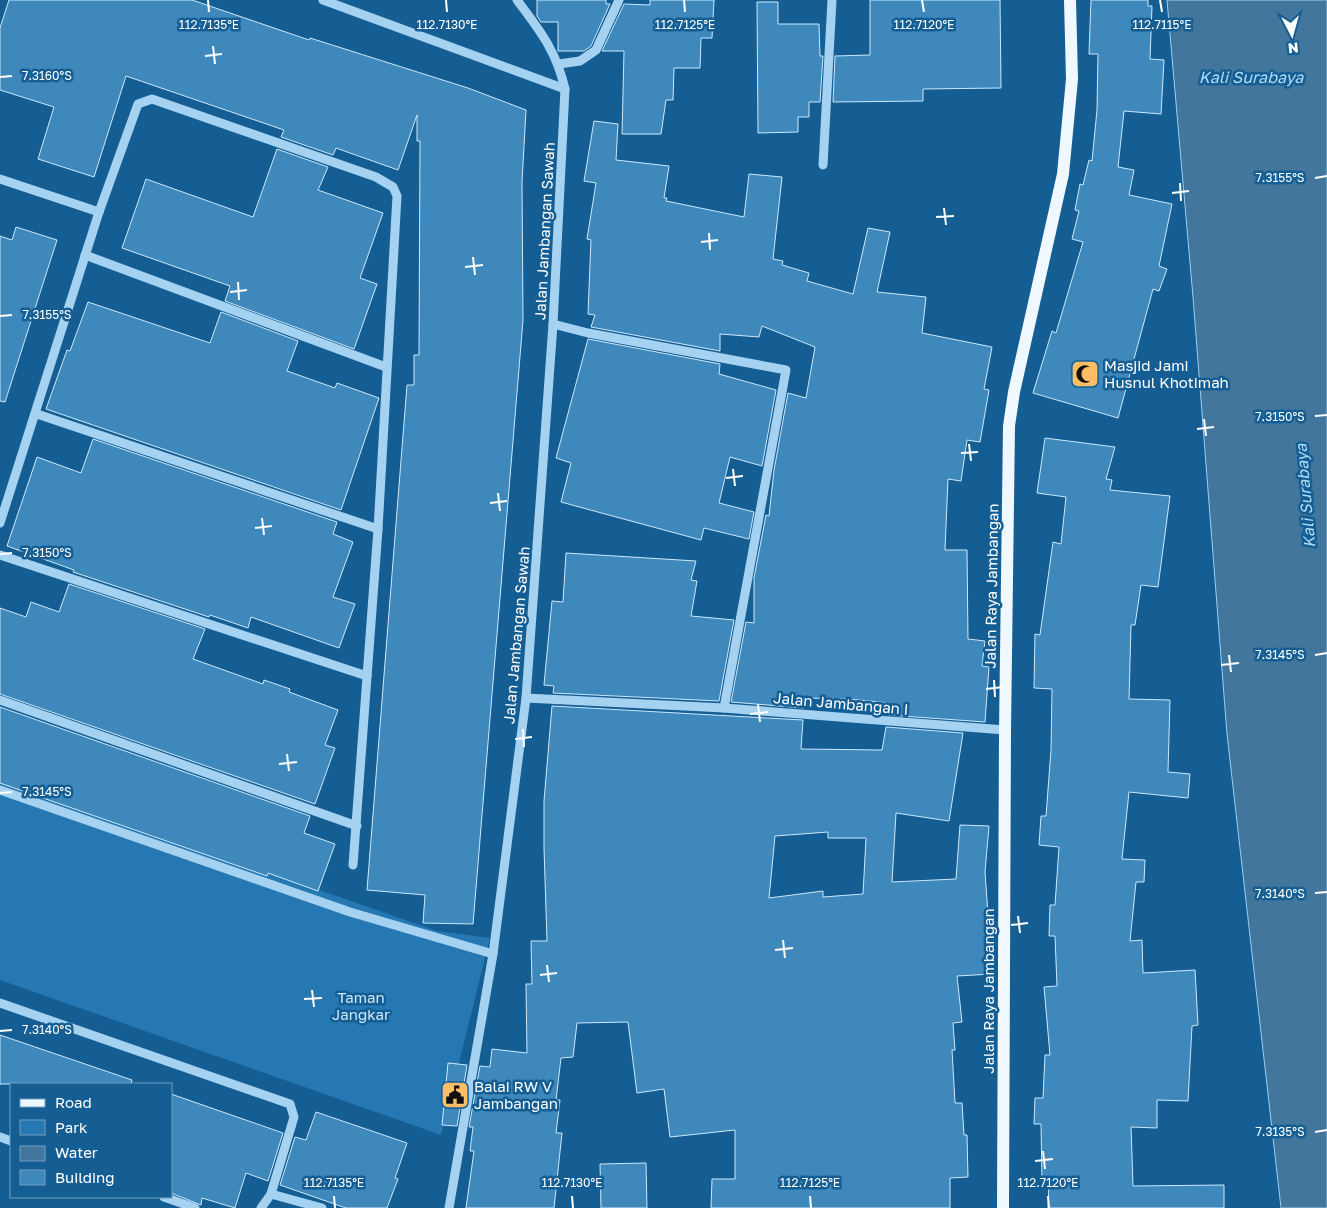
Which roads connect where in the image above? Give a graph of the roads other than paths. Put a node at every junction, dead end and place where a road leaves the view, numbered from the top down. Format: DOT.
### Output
graph roads {
  1 [pos="324,0"];
  2 [pos="517,0"];
  3 [pos="619,0"];
  4 [pos="832,0"];
  5 [pos="1070,0"];
  6 [pos="559,64"];
  7 [pos="565,89"];
  8 [pos="823,164"];
  9 [pos="0,179"];
  10 [pos="99,212"];
  11 [pos="85,256"];
  12 [pos="553,324"];
  13 [pos="386,367"];
  14 [pos="37,414"];
  15 [pos="0,523"];
  16 [pos="378,529"];
  17 [pos="0,555"];
  18 [pos="368,676"];
  19 [pos="526,698"];
  20 [pos="0,700"];
  21 [pos="724,708"];
  22 [pos="1005,730"];
  23 [pos="0,790"];
  24 [pos="357,826"];
  25 [pos="353,864"];
  26 [pos="493,954"];
  27 [pos="0,1003"];
  28 [pos="271,1194"];
  29 [pos="167,1198"];
  30 [pos="195,1208"];
  31 [pos="261,1208"];
  32 [pos="322,1208"];
  33 [pos="449,1208"];
  34 [pos="1003,1208"];
  1 -- 7 [label="street"];
  2 -- 6 [label="street, Jalan Jambangan Sawah"];
  3 -- 6 [label="street"];
  4 -- 8 [label="street"];
  5 -- 22 [label="main road, Jalan Raya Jambangan"];
  6 -- 7 [label="street, Jalan Jambangan Sawah"];
  7 -- 12 [label="street, Jalan Jambangan Sawah"];
  9 -- 10 [label="street"];
  10 -- 11 [label="street"];
  10 -- 13 [label="street"];
  11 -- 13 [label="street"];
  11 -- 14 [label="street"];
  12 -- 19 [label="street, Jalan Jambangan Sawah"];
  12 -- 21 [label="street"];
  13 -- 16 [label="street"];
  14 -- 15 [label="street"];
  14 -- 16 [label="street"];
  16 -- 18 [label="street"];
  17 -- 18 [label="street"];
  18 -- 24 [label="street"];
  19 -- 21 [label="street, Jalan Jambangan I"];
  19 -- 26 [label="street, Jalan Jambangan Sawah"];
  20 -- 24 [label="street"];
  21 -- 22 [label="street, Jalan Jambangan I"];
  22 -- 34 [label="main road, Jalan Raya Jambangan"];
  23 -- 26 [label="street"];
  24 -- 25 [label="street"];
  26 -- 33 [label="street, Jalan Jambangan Sawah"];
  27 -- 28 [label="street"];
  28 -- 31 [label="street"];
  28 -- 32 [label="street"];
  29 -- 30 [label="street"];
}
